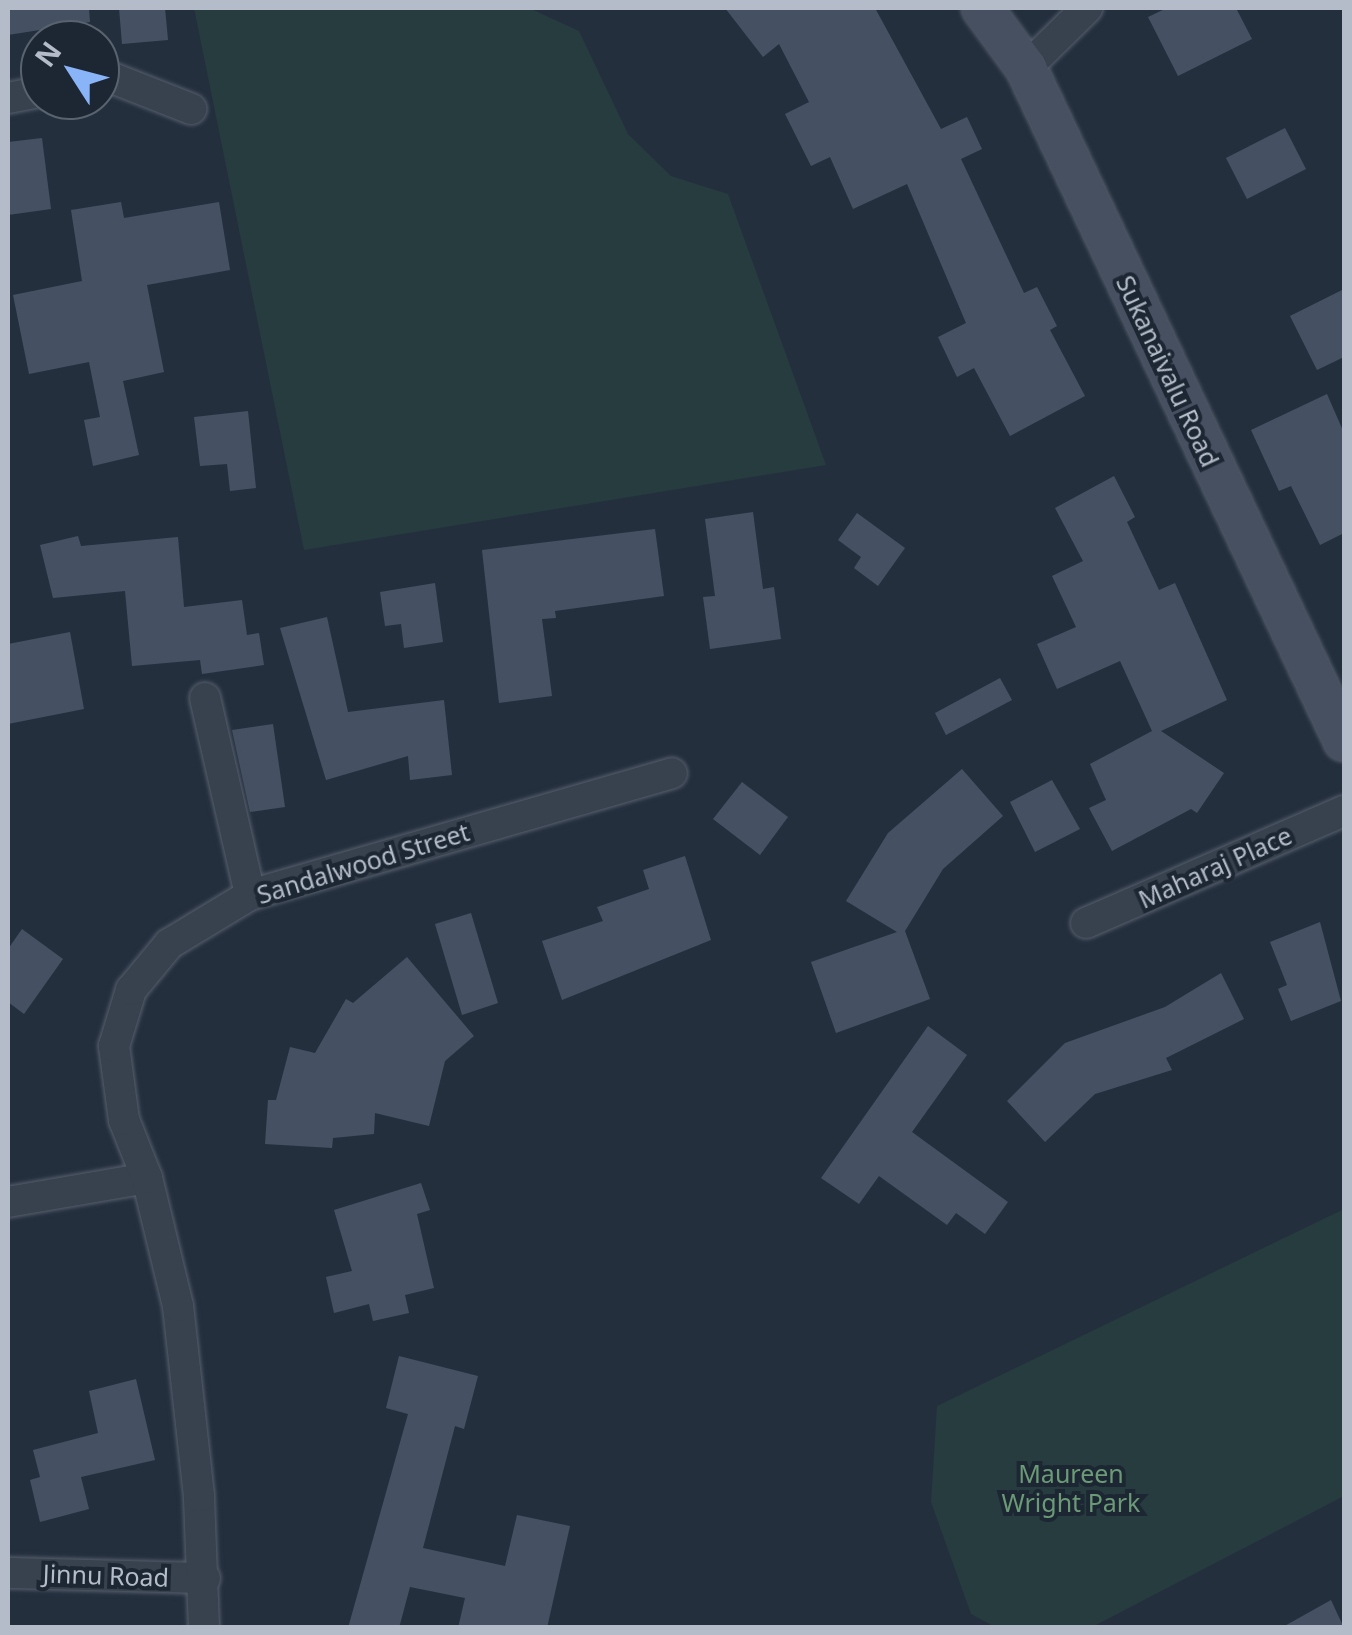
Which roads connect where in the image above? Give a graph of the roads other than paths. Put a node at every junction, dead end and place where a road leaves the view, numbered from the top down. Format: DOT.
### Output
graph roads {
  1 [pos="982,8"];
  2 [pos="1087,8"];
  3 [pos="1026,68"];
  4 [pos="120,81"];
  5 [pos="192,109"];
  6 [pos="205,698"];
  7 [pos="1344,741"];
  8 [pos="672,773"];
  9 [pos="1344,811"];
  10 [pos="250,895"];
  11 [pos="1086,924"];
  12 [pos="147,1178"];
  13 [pos="8,1202"];
  14 [pos="8,1573"];
  15 [pos="205,1578"];
  16 [pos="204,1628"];
  1 -- 3 [label="main road, Sukanaivalu Road"];
  2 -- 3 [label="street"];
  3 -- 7 [label="main road, Sukanaivalu Road"];
  4 -- 5 [label="street"];
  6 -- 10 [label="street"];
  8 -- 10 [label="street, Sandalwood Street"];
  9 -- 11 [label="street, Maharaj Place"];
  10 -- 12 [label="street, Sandalwood Street"];
  12 -- 13 [label="street"];
  12 -- 15 [label="street, Sandalwood Street"];
  14 -- 15 [label="street, Jinnu Road"];
  15 -- 16 [label="street, Sandalwood Street"];
}
